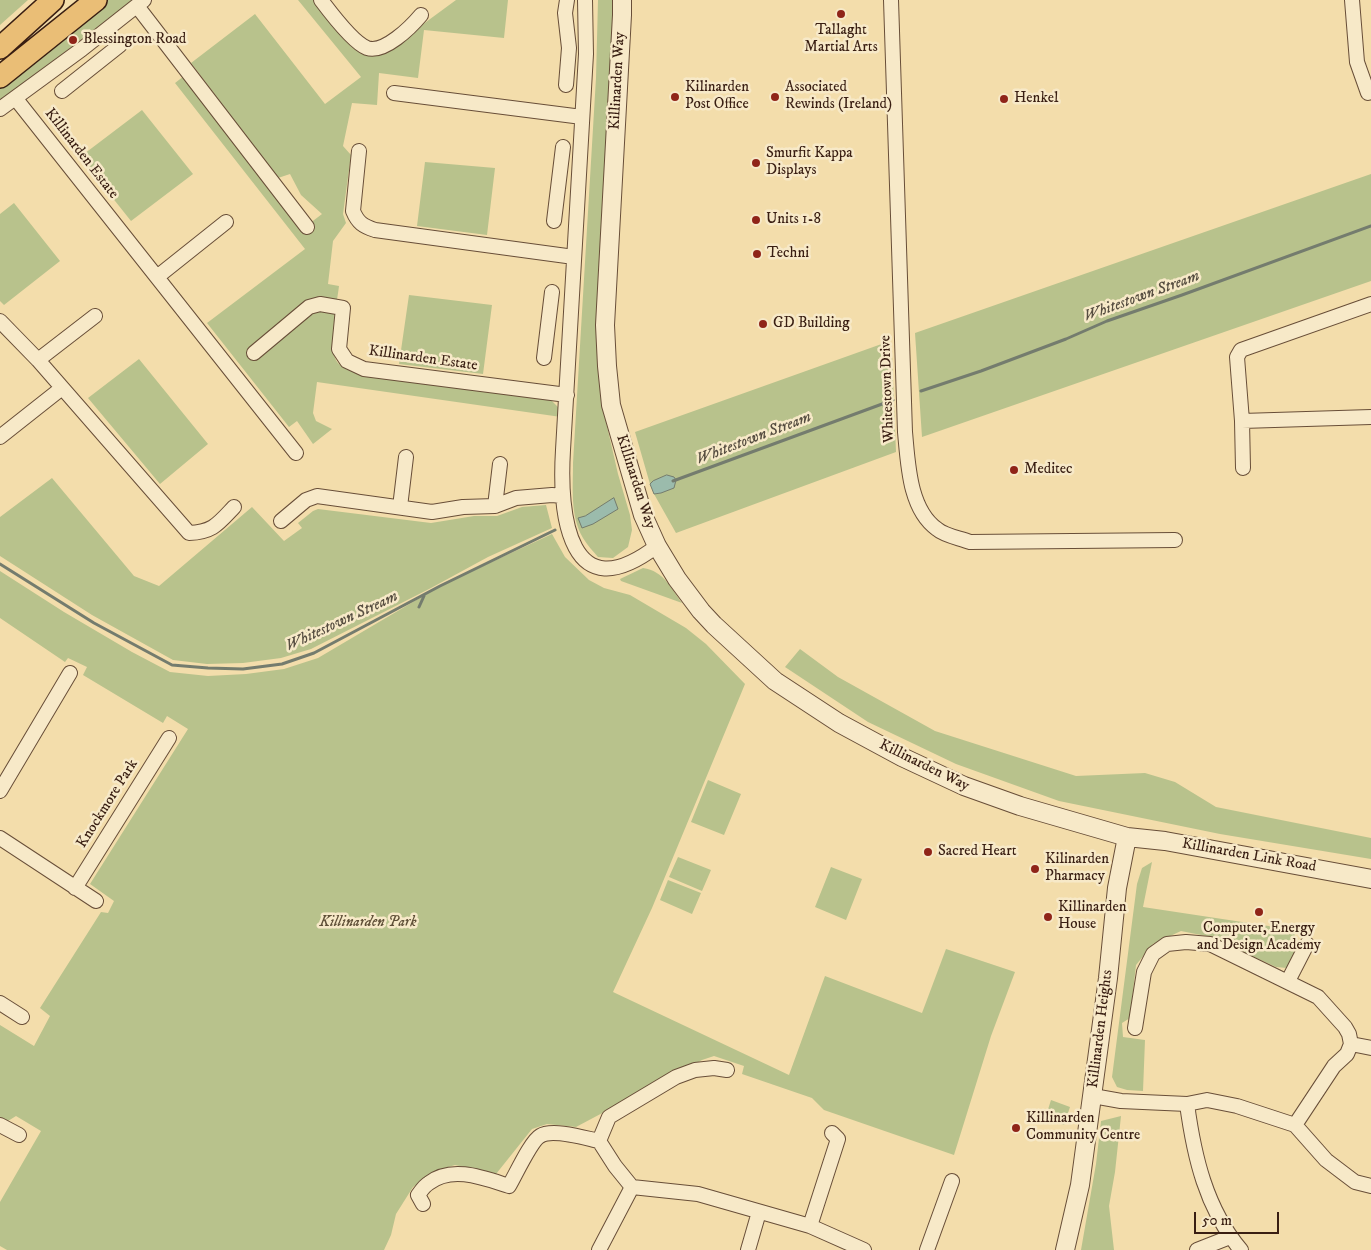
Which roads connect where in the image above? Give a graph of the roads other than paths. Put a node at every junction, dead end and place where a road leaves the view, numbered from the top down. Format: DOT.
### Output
graph roads {
  1 [pos="46,0"];
  2 [pos="53,0"];
  3 [pos="96,0"];
  4 [pos="321,0"];
  5 [pos="566,0"];
  6 [pos="586,0"];
  7 [pos="622,0"];
  8 [pos="891,0"];
  9 [pos="1352,0"];
  10 [pos="141,3"];
  11 [pos="421,15"];
  12 [pos="26,24"];
  13 [pos="567,32"];
  14 [pos="586,33"];
  15 [pos="120,45"];
  16 [pos="0,48"];
  17 [pos="82,50"];
  18 [pos="93,66"];
  19 [pos="0,77"];
  20 [pos="566,86"];
  21 [pos="62,91"];
  22 [pos="394,93"];
  23 [pos="1368,93"];
  24 [pos="16,99"];
  25 [pos="0,110"];
  26 [pos="582,117"];
  27 [pos="563,147"];
  28 [pos="359,151"];
  29 [pos="560,175"];
  30 [pos="579,177"];
  31 [pos="554,221"];
  32 [pos="226,222"];
  33 [pos="307,227"];
  34 [pos="574,257"];
  35 [pos="157,277"];
  36 [pos="552,292"];
  37 [pos="1371,304"];
  38 [pos="549,314"];
  39 [pos="95,316"];
  40 [pos="571,316"];
  41 [pos="0,321"];
  42 [pos="254,353"];
  43 [pos="544,358"];
  44 [pos="38,360"];
  45 [pos="62,388"];
  46 [pos="567,395"];
  47 [pos="1371,418"];
  48 [pos="1242,421"];
  49 [pos="0,437"];
  50 [pos="296,452"];
  51 [pos="406,456"];
  52 [pos="500,464"];
  53 [pos="1243,468"];
  54 [pos="562,496"];
  55 [pos="495,506"];
  56 [pos="234,507"];
  57 [pos="400,507"];
  58 [pos="281,520"];
  59 [pos="1174,540"];
  60 [pos="657,546"];
  61 [pos="70,673"];
  62 [pos="168,738"];
  63 [pos="0,791"];
  64 [pos="1127,837"];
  65 [pos="0,838"];
  66 [pos="1371,878"];
  67 [pos="75,888"];
  68 [pos="96,901"];
  69 [pos="1307,944"];
  70 [pos="1288,981"];
  71 [pos="0,1003"];
  72 [pos="22,1017"];
  73 [pos="1135,1028"];
  74 [pos="1351,1044"];
  75 [pos="1371,1048"];
  76 [pos="727,1070"];
  77 [pos="1093,1096"];
  78 [pos="1187,1104"];
  79 [pos="0,1125"];
  80 [pos="1295,1126"];
  81 [pos="832,1133"];
  82 [pos="19,1135"];
  83 [pos="599,1141"];
  84 [pos="952,1181"];
  85 [pos="1371,1186"];
  86 [pos="632,1187"];
  87 [pos="423,1204"];
  88 [pos="759,1212"];
  89 [pos="810,1226"];
  90 [pos="1230,1237"];
  91 [pos="599,1250"];
  92 [pos="748,1250"];
  93 [pos="864,1250"];
  94 [pos="927,1250"];
  95 [pos="1065,1250"];
  96 [pos="1197,1250"];
  97 [pos="1241,1250"];
  1 -- 12 [label="main road"];
  2 -- 12 [label="main road"];
  3 -- 19 [label="main road"];
  4 -- 11 [label="street"];
  5 -- 13 [label="street"];
  6 -- 14 [label="street"];
  7 -- 60 [label="street, Killinarden Way"];
  8 -- 59 [label="street, Whitestown Drive"];
  9 -- 23 [label="street"];
  10 -- 17 [label="street"];
  10 -- 33 [label="street"];
  12 -- 16 [label="main road"];
  13 -- 14 [label="street"];
  13 -- 20 [label="street"];
  14 -- 26 [label="street"];
  15 -- 18 [label="street, Killinarden Estate"];
  17 -- 18 [label="street"];
  17 -- 24 [label="street"];
  18 -- 21 [label="street, Killinarden Estate"];
  22 -- 26 [label="street"];
  24 -- 25 [label="street"];
  24 -- 35 [label="street, Killinarden Estate"];
  26 -- 30 [label="street"];
  27 -- 29 [label="street"];
  28 -- 34 [label="street"];
  29 -- 30 [label="street"];
  29 -- 31 [label="street"];
  30 -- 34 [label="street"];
  32 -- 35 [label="street"];
  34 -- 40 [label="street"];
  35 -- 50 [label="street, Killinarden Estate"];
  36 -- 38 [label="street"];
  37 -- 48 [label="street"];
  38 -- 40 [label="street"];
  38 -- 43 [label="street"];
  39 -- 44 [label="street"];
  40 -- 46 [label="street"];
  41 -- 44 [label="street"];
  42 -- 46 [label="street, Killinarden Estate"];
  44 -- 45 [label="street"];
  45 -- 49 [label="street"];
  45 -- 56 [label="street"];
  46 -- 54 [label="street"];
  47 -- 48 [label="street"];
  48 -- 53 [label="street"];
  51 -- 57 [label="street"];
  52 -- 55 [label="street"];
  54 -- 55 [label="street"];
  54 -- 60 [label="street"];
  55 -- 57 [label="street"];
  57 -- 58 [label="street"];
  60 -- 64 [label="street, Killinarden Way"];
  61 -- 63 [label="street"];
  62 -- 67 [label="street, Knockmore Park"];
  64 -- 66 [label="street, Killinarden Link Road"];
  64 -- 77 [label="street, Killinarden Heights"];
  65 -- 67 [label="street"];
  67 -- 68 [label="street"];
  69 -- 70 [label="street"];
  70 -- 73 [label="street"];
  70 -- 74 [label="street"];
  71 -- 72 [label="street"];
  74 -- 75 [label="street"];
  74 -- 80 [label="street"];
  76 -- 83 [label="street"];
  77 -- 78 [label="street"];
  77 -- 95 [label="street, Killinarden Heights"];
  78 -- 80 [label="street"];
  78 -- 90 [label="street"];
  79 -- 82 [label="street"];
  80 -- 85 [label="street"];
  81 -- 89 [label="street"];
  83 -- 86 [label="street"];
  83 -- 87 [label="street"];
  84 -- 94 [label="street"];
  86 -- 88 [label="street"];
  86 -- 91 [label="street"];
  88 -- 89 [label="street"];
  88 -- 92 [label="street"];
  89 -- 93 [label="street"];
  90 -- 96 [label="street"];
  90 -- 97 [label="street"];
}
